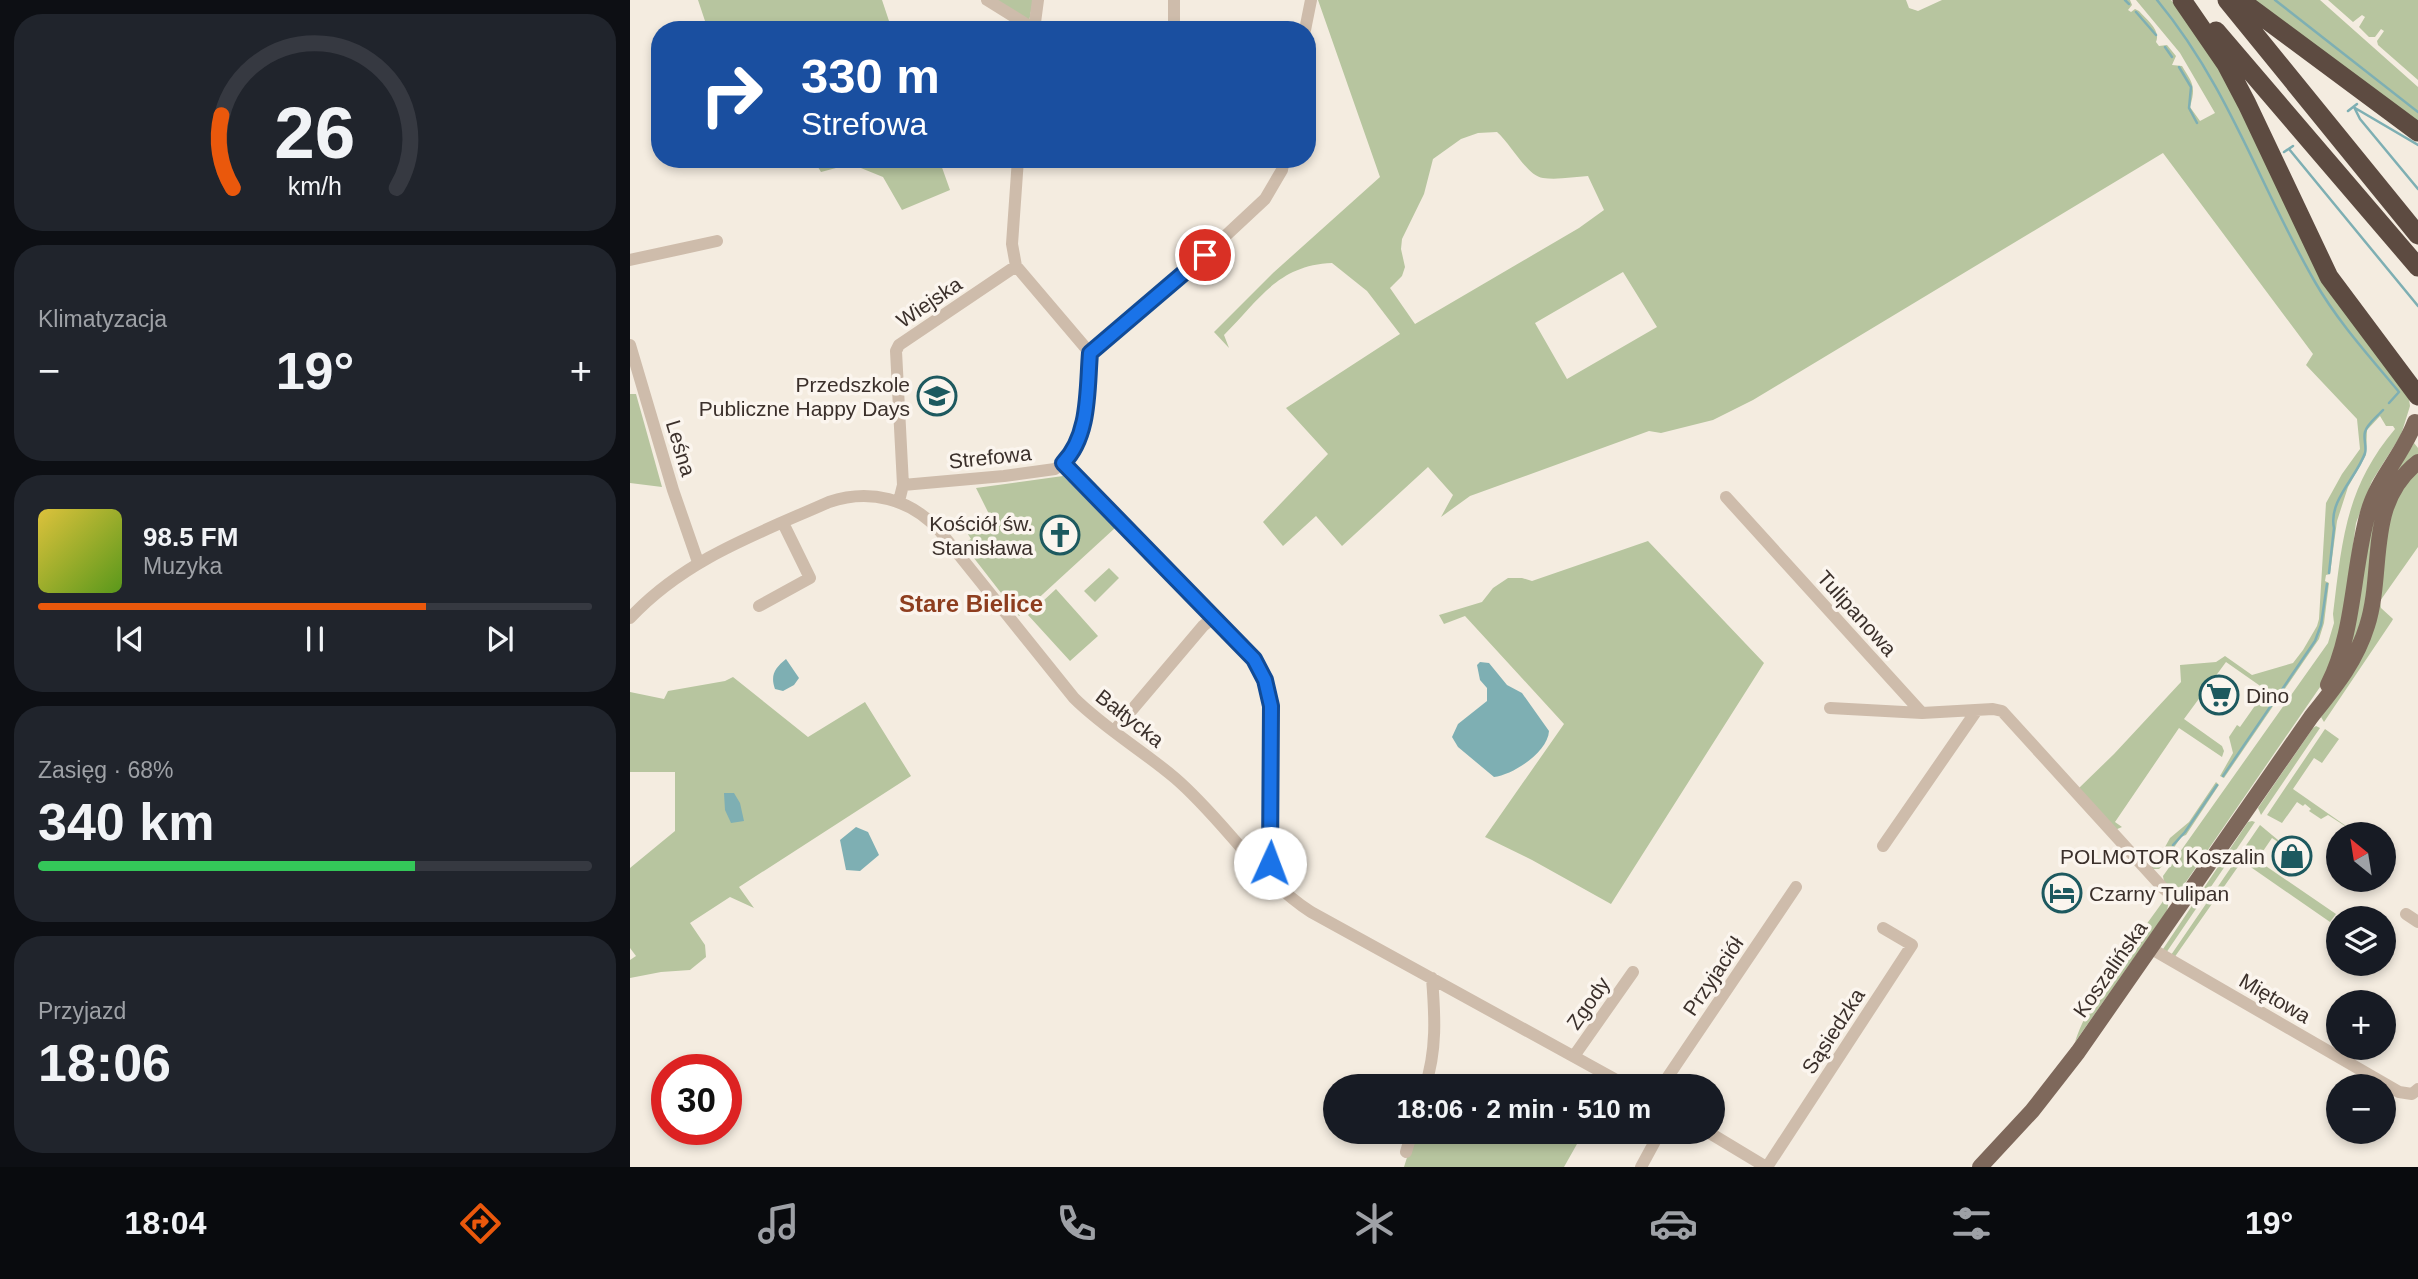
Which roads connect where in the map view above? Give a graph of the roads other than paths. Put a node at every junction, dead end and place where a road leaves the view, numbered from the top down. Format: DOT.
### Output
graph roads {
  1 [pos="987,0"];
  2 [pos="1038,0"];
  3 [pos="1174,0"];
  4 [pos="1311,0"];
  5 [pos="2182,0"];
  6 [pos="2188,0"];
  7 [pos="2227,0"];
  8 [pos="2240,0"];
  9 [pos="1020,21"];
  10 [pos="1035,21"];
  11 [pos="1174,21"];
  12 [pos="1307,21"];
  13 [pos="2418,132"];
  14 [pos="1017,168"];
  15 [pos="1282,168"];
  16 [pos="2418,235"];
  17 [pos="717,241"];
  18 [pos="630,260"];
  19 [pos="1016,266"];
  20 [pos="2418,267"];
  21 [pos="630,345"];
  22 [pos="1090,353"];
  23 [pos="2418,396"];
  24 [pos="2417,422"];
  25 [pos="2418,462"];
  26 [pos="1063,463"];
  27 [pos="903,485"];
  28 [pos="1726,497"];
  29 [pos="899,501"];
  30 [pos="783,523"];
  31 [pos="698,562"];
  32 [pos="759,607"];
  33 [pos="1214,617"];
  34 [pos="630,618"];
  35 [pos="1830,708"];
  36 [pos="1977,710"];
  37 [pos="1922,713"];
  38 [pos="2311,717"];
  39 [pos="1114,731"];
  40 [pos="1883,846"];
  41 [pos="1264,873"];
  42 [pos="1797,887"];
  43 [pos="2182,904"];
  44 [pos="2406,914"];
  45 [pos="2418,922"];
  46 [pos="1883,928"];
  47 [pos="2150,948"];
  48 [pos="1633,972"];
  49 [pos="1432,978"];
  50 [pos="1574,1056"];
  51 [pos="1430,1074"];
  52 [pos="1606,1074"];
  53 [pos="1670,1074"];
  54 [pos="2418,1089"];
  55 [pos="1725,1142"];
  56 [pos="1408,1144"];
  57 [pos="1653,1144"];
  58 [pos="1406,1152"];
  59 [pos="1640,1167"];
  60 [pos="1767,1167"];
  61 [pos="1980,1167"];
  1 -- 9 [label="street"];
  2 -- 10 [label="street"];
  3 -- 11 [label="street"];
  4 -- 12 [label="street"];
  5 -- 23 [label="highway"];
  6 -- 20 [label="highway"];
  7 -- 16 [label="highway"];
  8 -- 13 [label="highway"];
  14 -- 19 [label="street"];
  15 -- 22 [label="street"];
  17 -- 18 [label="street"];
  19 -- 22 [label="street"];
  19 -- 27 [label="street, Wiejska"];
  21 -- 31 [label="street, Leśna"];
  22 -- 26 [label="street, Strefowa"];
  24 -- 38 [label="main road, Koszalińska"];
  25 -- 38 [label="main road, Koszalińska"];
  26 -- 27 [label="street, Strefowa"];
  26 -- 33 [label="street"];
  27 -- 29 [label="street, Wiejska"];
  28 -- 37 [label="street, Tulipanowa"];
  29 -- 30 [label="street, Bałtycka"];
  29 -- 39 [label="street, Bałtycka"];
  30 -- 31 [label="street, Bałtycka"];
  30 -- 32 [label="street"];
  31 -- 34 [label="street, Bałtycka"];
  33 -- 39 [label="street"];
  33 -- 41 [label="street"];
  35 -- 37 [label="street"];
  36 -- 37 [label="street"];
  36 -- 40 [label="street"];
  36 -- 43 [label="street"];
  38 -- 43 [label="main road, Koszalińska"];
  39 -- 41 [label="street, Bałtycka"];
  41 -- 49 [label="street, Bałtycka"];
  42 -- 53 [label="street, Przyjaciół"];
  43 -- 47 [label="main road, Koszalińska"];
  44 -- 45 [label="street"];
  46 -- 60 [label="street, Sąsiedzka"];
  47 -- 54 [label="street, Miętowa"];
  47 -- 61 [label="main road, Koszalińska"];
  48 -- 50 [label="street, Zgody"];
  49 -- 50 [label="street, Bałtycka"];
  49 -- 51 [label="street"];
  50 -- 52 [label="street, Bałtycka"];
  55 -- 60 [label="street"];
  56 -- 58 [label="street"];
  57 -- 59 [label="street"];
}
